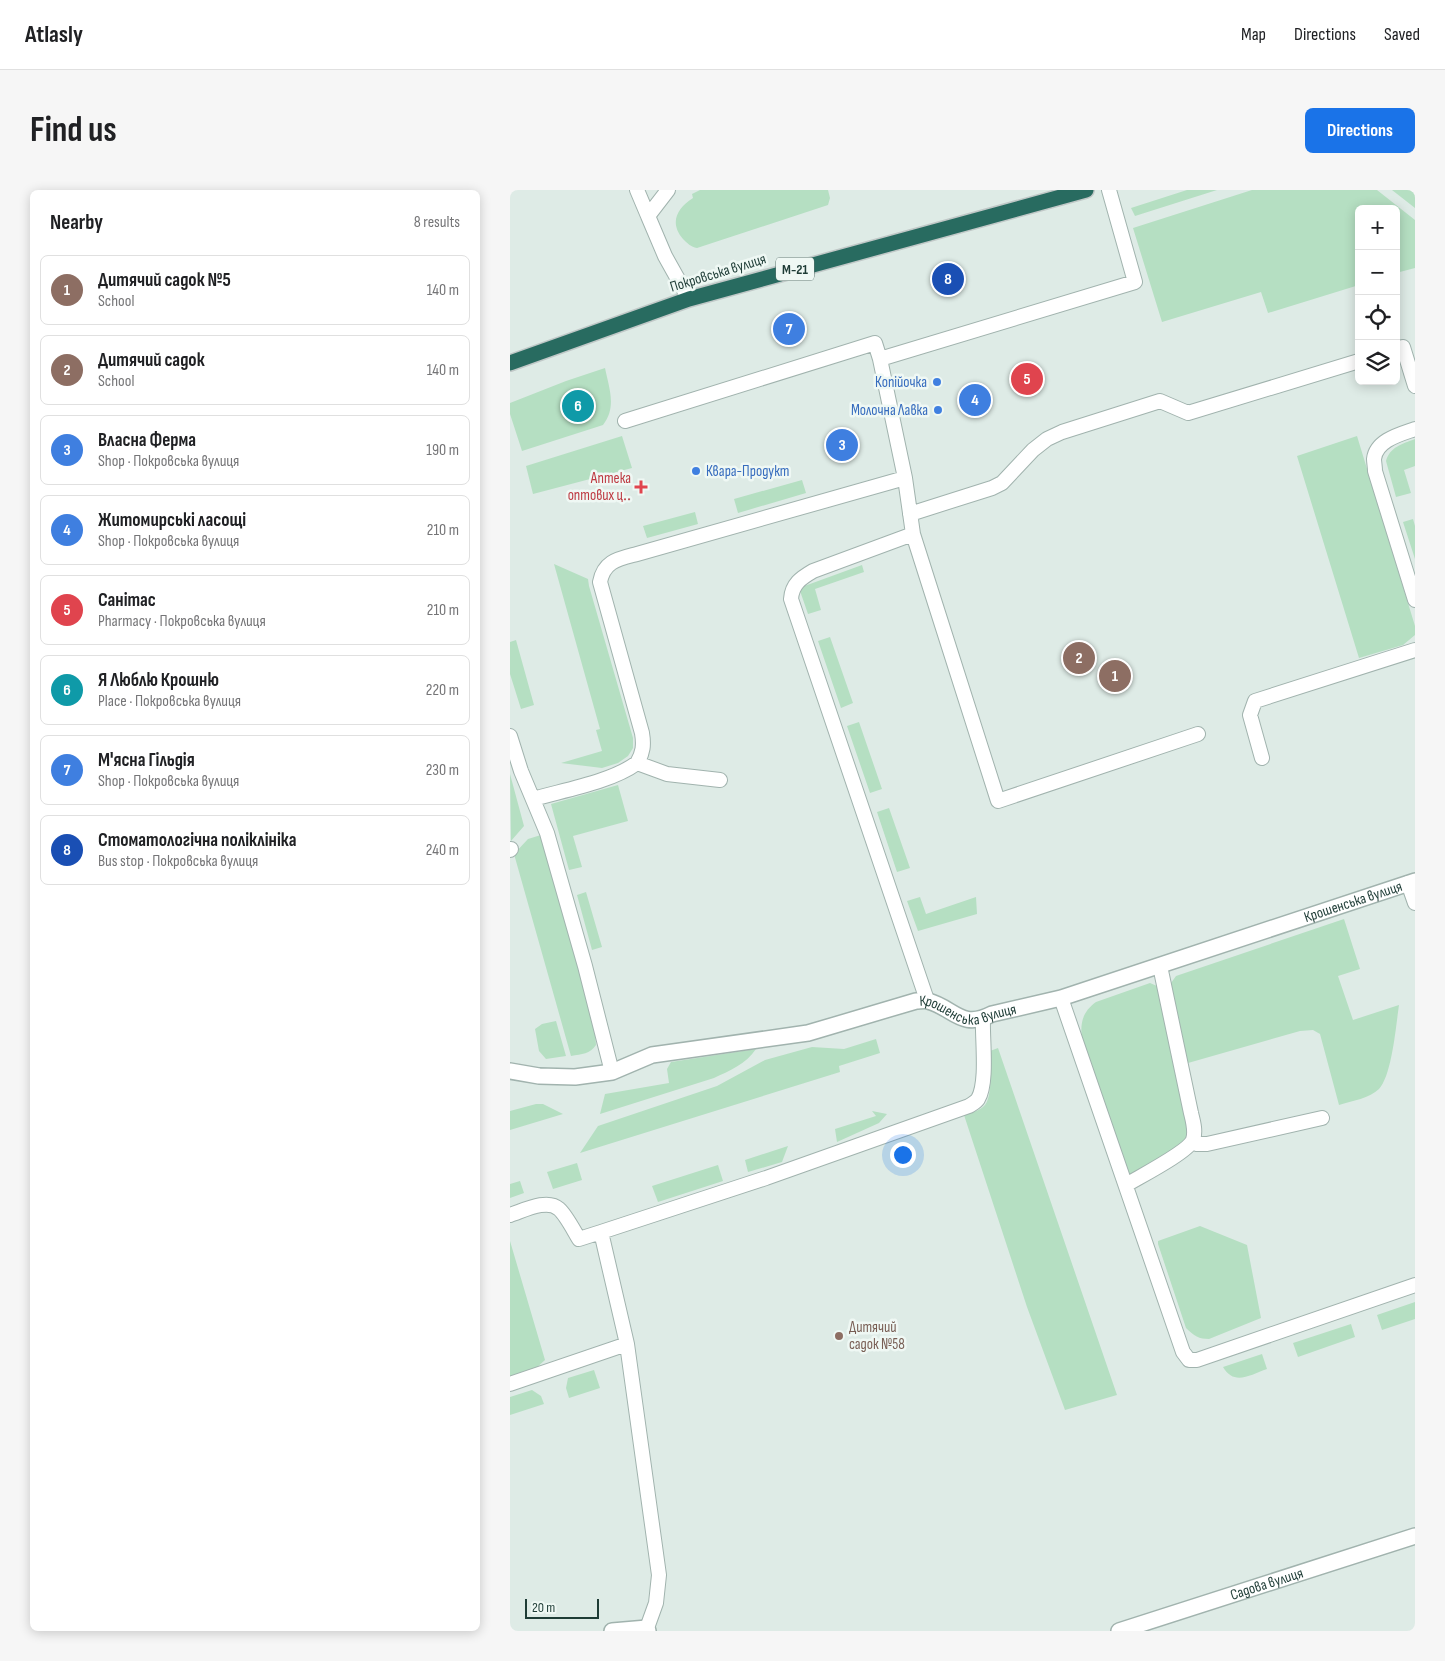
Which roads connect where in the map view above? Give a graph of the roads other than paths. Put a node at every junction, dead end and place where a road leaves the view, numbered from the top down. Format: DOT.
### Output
graph roads {
  1 [pos="637,190"];
  2 [pos="668,190"];
  3 [pos="1086,190"];
  4 [pos="1109,190"];
  5 [pos="648,216"];
  6 [pos="689,299"];
  7 [pos="1400,348"];
  8 [pos="880,359"];
  9 [pos="1355,362"];
  10 [pos="510,363"];
  11 [pos="1415,386"];
  12 [pos="625,421"];
  13 [pos="1415,429"];
  14 [pos="905,478"];
  15 [pos="910,514"];
  16 [pos="913,534"];
  17 [pos="1415,600"];
  18 [pos="1415,650"];
  19 [pos="1198,734"];
  20 [pos="510,736"];
  21 [pos="1262,758"];
  22 [pos="637,763"];
  23 [pos="720,780"];
  24 [pos="533,798"];
  25 [pos="1412,882"];
  26 [pos="1415,903"];
  27 [pos="1160,966"];
  28 [pos="1061,998"];
  29 [pos="927,1000"];
  30 [pos="983,1018"];
  31 [pos="510,1071"];
  32 [pos="612,1072"];
  33 [pos="1322,1118"];
  34 [pos="1192,1142"];
  35 [pos="1126,1185"];
  36 [pos="510,1215"];
  37 [pos="602,1232"];
  38 [pos="1415,1285"];
  39 [pos="628,1344"];
  40 [pos="510,1384"];
  41 [pos="1415,1536"];
  42 [pos="647,1630"];
  43 [pos="612,1631"];
  44 [pos="1119,1631"];
  1 -- 5 [label="lane"];
  2 -- 5 [label="lane"];
  3 -- 6 [label="highway, Покровська вулиця / М-21"];
  4 -- 8 [label="lane"];
  5 -- 6 [label="lane"];
  6 -- 10 [label="highway, Покровська вулиця / М-21"];
  7 -- 11 [label="lane"];
  8 -- 12 [label="lane"];
  8 -- 14 [label="lane"];
  9 -- 15 [label="lane"];
  13 -- 17 [label="lane"];
  14 -- 15 [label="lane"];
  14 -- 22 [label="lane"];
  15 -- 16 [label="lane"];
  16 -- 19 [label="lane"];
  16 -- 29 [label="lane"];
  18 -- 21 [label="lane"];
  20 -- 24 [label="lane"];
  22 -- 23 [label="lane"];
  22 -- 24 [label="lane"];
  24 -- 32 [label="lane"];
  25 -- 26 [label="lane"];
  25 -- 27 [label="street, Крошенська вулиця"];
  27 -- 28 [label="street, Крошенська вулиця"];
  27 -- 34 [label="lane"];
  28 -- 30 [label="street, Крошенська вулиця"];
  28 -- 35 [label="lane"];
  29 -- 30 [label="street, Крошенська вулиця"];
  29 -- 32 [label="street, Крошенська вулиця"];
  30 -- 37 [label="lane"];
  31 -- 32 [label="street, Крошенська вулиця"];
  33 -- 34 [label="lane"];
  34 -- 35 [label="lane"];
  35 -- 38 [label="lane"];
  36 -- 37 [label="lane"];
  37 -- 39 [label="lane"];
  39 -- 40 [label="lane"];
  39 -- 42 [label="lane"];
  41 -- 44 [label="street, Садова вулиця"];
  42 -- 43 [label="street"];
}
